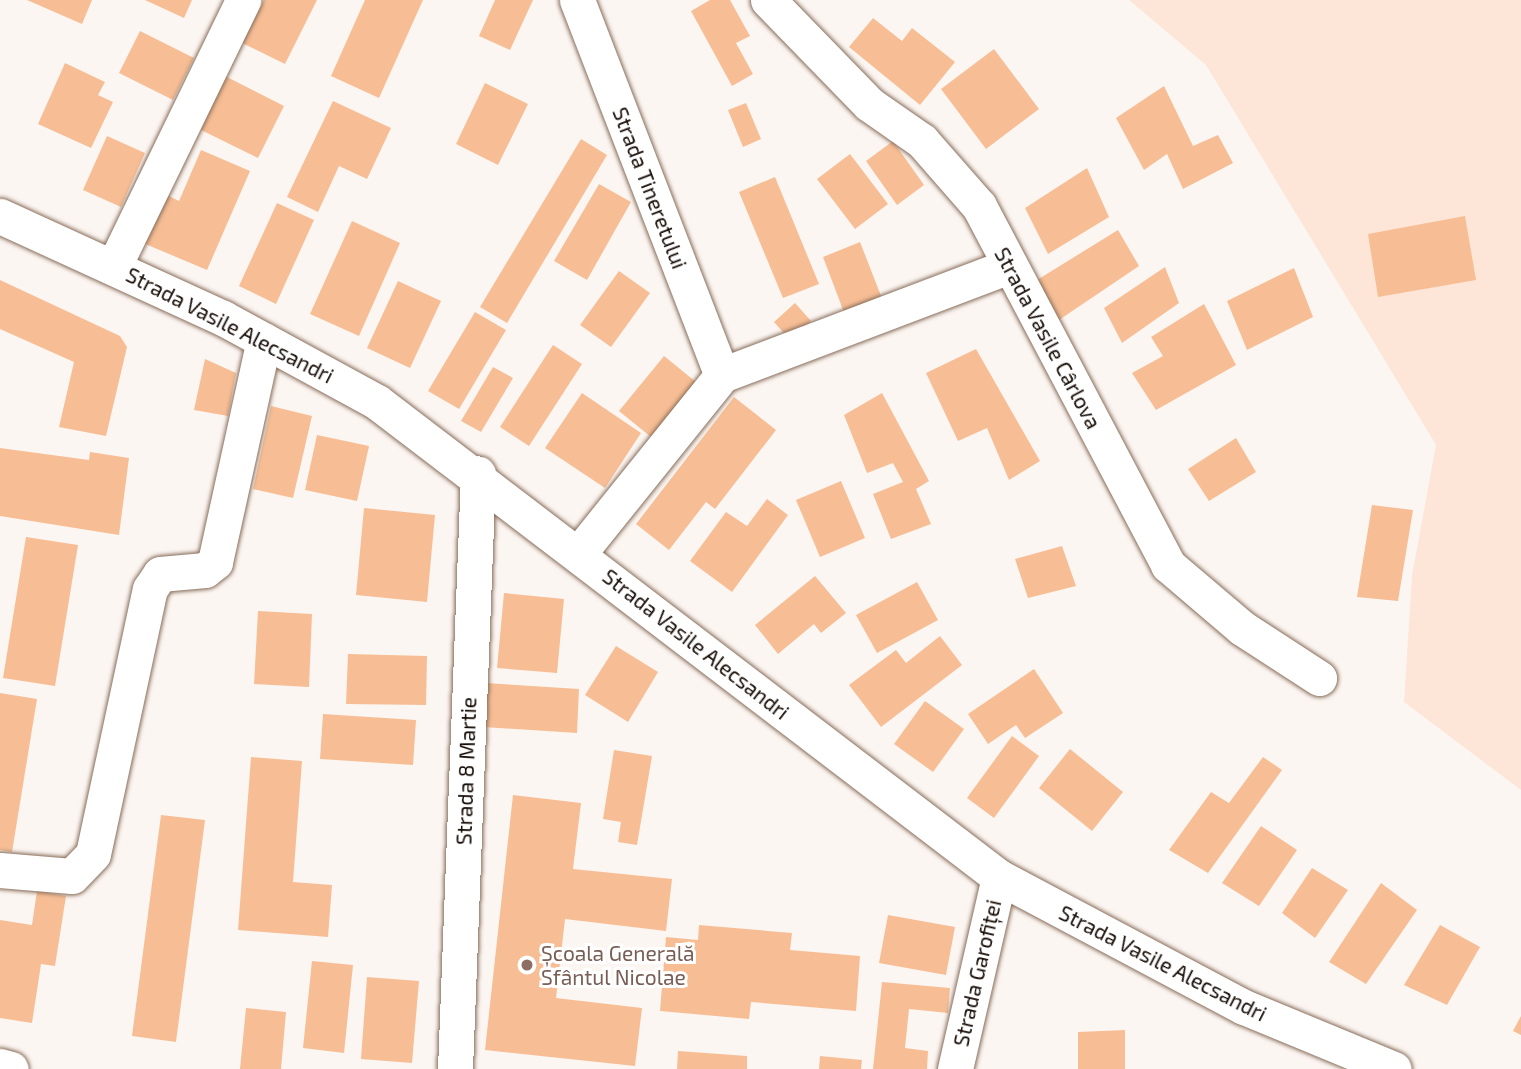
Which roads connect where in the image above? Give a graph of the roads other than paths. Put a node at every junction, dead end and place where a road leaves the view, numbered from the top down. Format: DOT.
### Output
graph roads {
  1 [pos="243,0"];
  2 [pos="578,0"];
  3 [pos="768,0"];
  4 [pos="0,216"];
  5 [pos="114,266"];
  6 [pos="1009,266"];
  7 [pos="264,340"];
  8 [pos="722,376"];
  9 [pos="478,473"];
  10 [pos="579,553"];
  11 [pos="1319,678"];
  12 [pos="0,870"];
  13 [pos="999,877"];
  14 [pos="0,1066"];
  15 [pos="1379,1067"];
  16 [pos="11,1069"];
  17 [pos="455,1069"];
  18 [pos="955,1069"];
  1 -- 5 [label="street"];
  2 -- 8 [label="street, Strada Tineretului"];
  3 -- 6 [label="street, Strada Vasile Cârlova"];
  4 -- 5 [label="street, Strada Vasile Alecsandri"];
  5 -- 7 [label="street, Strada Vasile Alecsandri"];
  6 -- 8 [label="street"];
  6 -- 11 [label="street, Strada Vasile Cârlova"];
  7 -- 9 [label="street, Strada Vasile Alecsandri"];
  7 -- 12 [label="street"];
  8 -- 10 [label="street"];
  9 -- 10 [label="street, Strada Vasile Alecsandri"];
  9 -- 17 [label="street, Strada 8 Martie"];
  10 -- 13 [label="street, Strada Vasile Alecsandri"];
  13 -- 15 [label="street, Strada Vasile Alecsandri"];
  13 -- 18 [label="street, Strada Garofiței"];
  14 -- 16 [label="street"];
}
